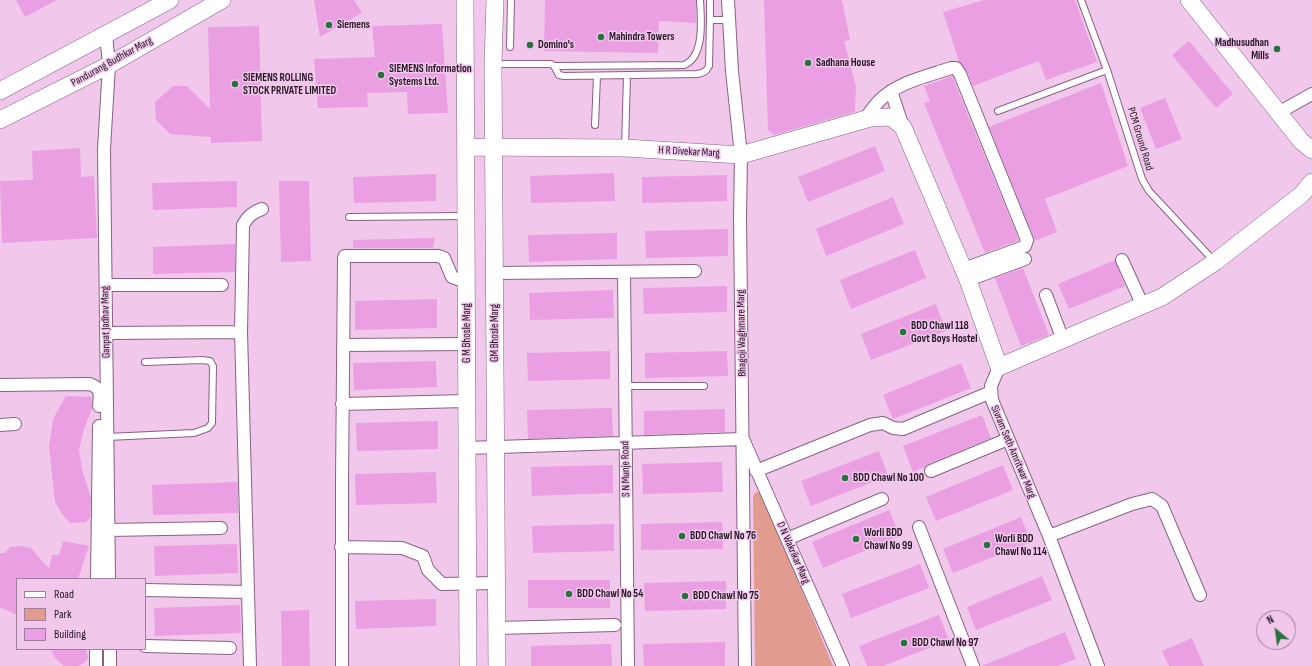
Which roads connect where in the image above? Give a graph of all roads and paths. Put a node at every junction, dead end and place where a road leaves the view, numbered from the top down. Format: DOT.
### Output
graph roads {
  1 [pos="170,0"];
  2 [pos="173,0"];
  3 [pos="222,0"];
  4 [pos="465,0"];
  5 [pos="494,0"];
  6 [pos="511,0"];
  7 [pos="700,0"];
  8 [pos="710,0"];
  9 [pos="728,0"];
  10 [pos="1081,0"];
  11 [pos="1189,0"];
  12 [pos="710,20"];
  13 [pos="729,20"];
  14 [pos="186,21"];
  15 [pos="106,34"];
  16 [pos="510,47"];
  17 [pos="493,64"];
  18 [pos="109,65"];
  19 [pos="554,66"];
  20 [pos="1107,70"];
  21 [pos="597,76"];
  22 [pos="627,76"];
  23 [pos="0,91"];
  24 [pos="891,91"];
  25 [pos="1312,94"];
  26 [pos="998,111"];
  27 [pos="1278,113"];
  28 [pos="865,119"];
  29 [pos="0,120"];
  30 [pos="595,125"];
  31 [pos="903,127"];
  32 [pos="466,147"];
  33 [pos="494,147"];
  34 [pos="625,148"];
  35 [pos="1312,150"];
  36 [pos="741,155"];
  37 [pos="1312,182"];
  38 [pos="262,209"];
  39 [pos="466,216"];
  40 [pos="349,217"];
  41 [pos="1025,259"];
  42 [pos="1122,260"];
  43 [pos="1215,262"];
  44 [pos="695,271"];
  45 [pos="624,272"];
  46 [pos="494,273"];
  47 [pos="970,273"];
  48 [pos="467,280"];
  49 [pos="106,285"];
  50 [pos="222,285"];
  51 [pos="1046,296"];
  52 [pos="1142,306"];
  53 [pos="241,332"];
  54 [pos="106,333"];
  55 [pos="1063,340"];
  56 [pos="467,344"];
  57 [pos="343,345"];
  58 [pos="145,362"];
  59 [pos="999,367"];
  60 [pos="0,385"];
  61 [pos="625,386"];
  62 [pos="704,386"];
  63 [pos="991,392"];
  64 [pos="467,401"];
  65 [pos="342,404"];
  66 [pos="15,424"];
  67 [pos="0,425"];
  68 [pos="107,437"];
  69 [pos="743,439"];
  70 [pos="1008,439"];
  71 [pos="626,443"];
  72 [pos="496,446"];
  73 [pos="467,448"];
  74 [pos="756,471"];
  75 [pos="931,471"];
  76 [pos="882,499"];
  77 [pos="919,527"];
  78 [pos="221,528"];
  79 [pos="108,530"];
  80 [pos="1049,536"];
  81 [pos="787,539"];
  82 [pos="341,547"];
  83 [pos="97,578"];
  84 [pos="109,578"];
  85 [pos="468,583"];
  86 [pos="497,583"];
  87 [pos="146,590"];
  88 [pos="248,592"];
  89 [pos="1200,595"];
  90 [pos="615,625"];
  91 [pos="497,628"];
  92 [pos="146,646"];
  93 [pos="230,648"];
  94 [pos="96,650"];
  95 [pos="110,650"];
  96 [pos="96,666"];
  97 [pos="110,666"];
  98 [pos="250,666"];
  99 [pos="342,666"];
  100 [pos="468,666"];
  101 [pos="497,666"];
  102 [pos="628,666"];
  103 [pos="745,666"];
  104 [pos="843,666"];
  105 [pos="973,666"];
  106 [pos="1098,666"];
  1 -- 15 [label="main road"];
  2 -- 14 [label="main road"];
  3 -- 14 [label="main road, Pandurang Budhkar Marg"];
  4 -- 32 [label="main road, G M Bhosle Marg"];
  5 -- 17 [label="main road, GM Bhosle Marg"];
  6 -- 16 [label="lane"];
  7 -- 19 [label="lane"];
  8 -- 12 [label="lane"];
  9 -- 13 [label="street, Bhagoji Waghmare Marg"];
  10 -- 20 [label="lane, PCM Ground Road"];
  11 -- 27 [label="main road"];
  12 -- 13 [label="lane"];
  12 -- 22 [label="lane"];
  13 -- 36 [label="street, Bhagoji Waghmare Marg"];
  14 -- 18 [label="main road, Pandurang Budhkar Marg"];
  15 -- 18 [label="street, Ganpat Jadhav Marg"];
  15 -- 23 [label="main road"];
  17 -- 19 [label="lane"];
  17 -- 33 [label="main road, GM Bhosle Marg"];
  18 -- 29 [label="main road, Pandurang Budhkar Marg"];
  18 -- 49 [label="street, Ganpat Jadhav Marg"];
  19 -- 21 [label="lane"];
  20 -- 26 [label="lane"];
  20 -- 43 [label="lane, PCM Ground Road"];
  21 -- 22 [label="lane"];
  21 -- 30 [label="lane"];
  22 -- 34 [label="lane"];
  24 -- 28 [label="street"];
  24 -- 31 [label="street"];
  24 -- 47 [label="street"];
  25 -- 27 [label="street"];
  27 -- 35 [label="main road"];
  28 -- 31 [label="main road, H R Divekar Marg"];
  28 -- 36 [label="main road, H R Divekar Marg"];
  31 -- 47 [label="main road"];
  32 -- 33 [label="main road, H R Divekar Marg"];
  32 -- 39 [label="main road, G M Bhosle Marg"];
  33 -- 34 [label="main road, H R Divekar Marg"];
  33 -- 46 [label="main road, GM Bhosle Marg"];
  34 -- 36 [label="main road, H R Divekar Marg"];
  36 -- 69 [label="street, Bhagoji Waghmare Marg"];
  37 -- 43 [label="main road"];
  38 -- 53 [label="street"];
  39 -- 40 [label="lane"];
  39 -- 48 [label="main road, G M Bhosle Marg"];
  41 -- 47 [label="street"];
  42 -- 52 [label="street"];
  43 -- 52 [label="main road"];
  44 -- 45 [label="street"];
  45 -- 46 [label="street"];
  45 -- 61 [label="street, S N Munje Road"];
  46 -- 72 [label="main road, GM Bhosle Marg"];
  47 -- 59 [label="main road"];
  48 -- 56 [label="main road, G M Bhosle Marg"];
  48 -- 57 [label="street"];
  49 -- 50 [label="street"];
  49 -- 54 [label="street, Ganpat Jadhav Marg"];
  51 -- 55 [label="street"];
  52 -- 55 [label="main road"];
  53 -- 54 [label="street"];
  53 -- 88 [label="street"];
  54 -- 68 [label="street, Ganpat Jadhav Marg"];
  55 -- 59 [label="main road"];
  56 -- 57 [label="street"];
  56 -- 64 [label="main road, G M Bhosle Marg"];
  57 -- 65 [label="street"];
  58 -- 68 [label="lane"];
  59 -- 63 [label="street, Sivram Seth Amritwar Marg"];
  60 -- 83 [label="street"];
  61 -- 62 [label="lane"];
  61 -- 71 [label="street, S N Munje Road"];
  63 -- 70 [label="street, Sivram Seth Amritwar Marg"];
  63 -- 74 [label="street"];
  64 -- 65 [label="street"];
  64 -- 73 [label="main road, G M Bhosle Marg"];
  65 -- 82 [label="street"];
  66 -- 67 [label="street"];
  68 -- 79 [label="street, Ganpat Jadhav Marg"];
  69 -- 71 [label="street"];
  69 -- 74 [label="street, D N Wakrikar Marg"];
  69 -- 103 [label="street, Bhagoji Waghmare Marg"];
  70 -- 75 [label="street"];
  70 -- 80 [label="street, Sivram Seth Amritwar Marg"];
  71 -- 72 [label="street"];
  71 -- 102 [label="street, S N Munje Road"];
  72 -- 73 [label="street"];
  72 -- 86 [label="main road, GM Bhosle Marg"];
  73 -- 85 [label="main road, G M Bhosle Marg"];
  74 -- 81 [label="street, D N Wakrikar Marg"];
  76 -- 81 [label="street"];
  77 -- 105 [label="street"];
  78 -- 79 [label="street"];
  79 -- 84 [label="street, Ganpat Jadhav Marg"];
  80 -- 89 [label="street"];
  80 -- 106 [label="street, Sivram Seth Amritwar Marg"];
  81 -- 104 [label="street, D N Wakrikar Marg"];
  82 -- 85 [label="street"];
  82 -- 99 [label="street"];
  85 -- 86 [label="street"];
  85 -- 100 [label="main road, G M Bhosle Marg"];
  86 -- 91 [label="main road, GM Bhosle Marg"];
  87 -- 88 [label="street"];
  88 -- 98 [label="street"];
  90 -- 91 [label="street"];
  91 -- 101 [label="main road, GM Bhosle Marg"];
  92 -- 93 [label="street"];
  94 -- 96 [label="street"];
  95 -- 97 [label="street"];
}
